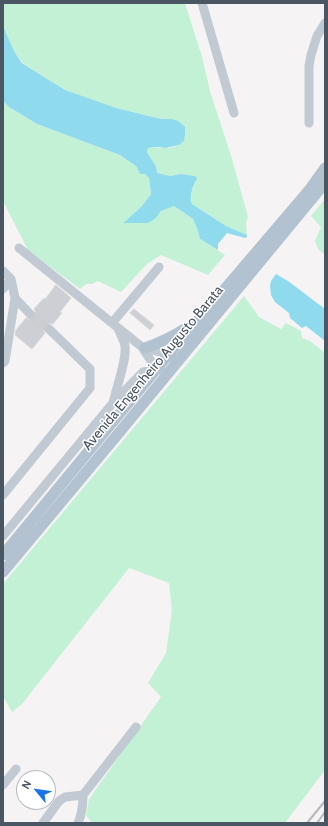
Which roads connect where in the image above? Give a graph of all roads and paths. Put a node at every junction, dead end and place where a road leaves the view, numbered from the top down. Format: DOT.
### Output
graph roads {
  1 [pos="202,3"];
  2 [pos="325,23"];
  3 [pos="234,113"];
  4 [pos="309,123"];
  5 [pos="325,161"];
  6 [pos="325,168"];
  7 [pos="325,183"];
  8 [pos="310,189"];
  9 [pos="19,248"];
  10 [pos="159,267"];
  11 [pos="3,271"];
  12 [pos="12,278"];
  13 [pos="3,289"];
  14 [pos="15,298"];
  15 [pos="30,314"];
  16 [pos="200,319"];
  17 [pos="114,325"];
  18 [pos="49,329"];
  19 [pos="144,347"];
  20 [pos="169,355"];
  21 [pos="178,362"];
  22 [pos="3,363"];
  23 [pos="156,370"];
  24 [pos="168,374"];
  25 [pos="112,404"];
  26 [pos="3,495"];
  27 [pos="3,536"];
  28 [pos="3,555"];
  29 [pos="3,572"];
  30 [pos="136,727"];
  31 [pos="16,769"];
  32 [pos="3,785"];
  33 [pos="83,795"];
  34 [pos="43,823"];
  35 [pos="78,823"];
  1 -- 3 [label="street"];
  2 -- 4 [label="street"];
  5 -- 8 [label="street"];
  6 -- 8 [label="main road, Avenida Engenheiro Augusto Barata"];
  7 -- 21 [label="main road, Avenida Engenheiro Augusto Barata"];
  8 -- 16 [label="main road, Avenida Engenheiro Augusto Barata"];
  9 -- 17 [label="street"];
  10 -- 17 [label="street"];
  11 -- 12 [label="street"];
  12 -- 13 [label="street"];
  12 -- 14 [label="street"];
  14 -- 15 [label="street"];
  14 -- 22 [label="street"];
  16 -- 19 [label="main road"];
  16 -- 20 [label="main road, Avenida Engenheiro Augusto Barata"];
  17 -- 19 [label="street"];
  17 -- 25 [label="street"];
  18 -- 26 [label="street"];
  19 -- 20 [label="street"];
  19 -- 23 [label="street"];
  20 -- 21 [label="street"];
  20 -- 23 [label="main road, Avenida Engenheiro Augusto Barata"];
  21 -- 24 [label="main road, Avenida Engenheiro Augusto Barata"];
  23 -- 24 [label="street"];
  23 -- 25 [label="street"];
  23 -- 28 [label="main road, Avenida Engenheiro Augusto Barata"];
  24 -- 29 [label="main road, Avenida Engenheiro Augusto Barata"];
  25 -- 27 [label="street"];
  30 -- 33 [label="street"];
  31 -- 32 [label="street"];
  33 -- 34 [label="street"];
  33 -- 35 [label="street"];
}
